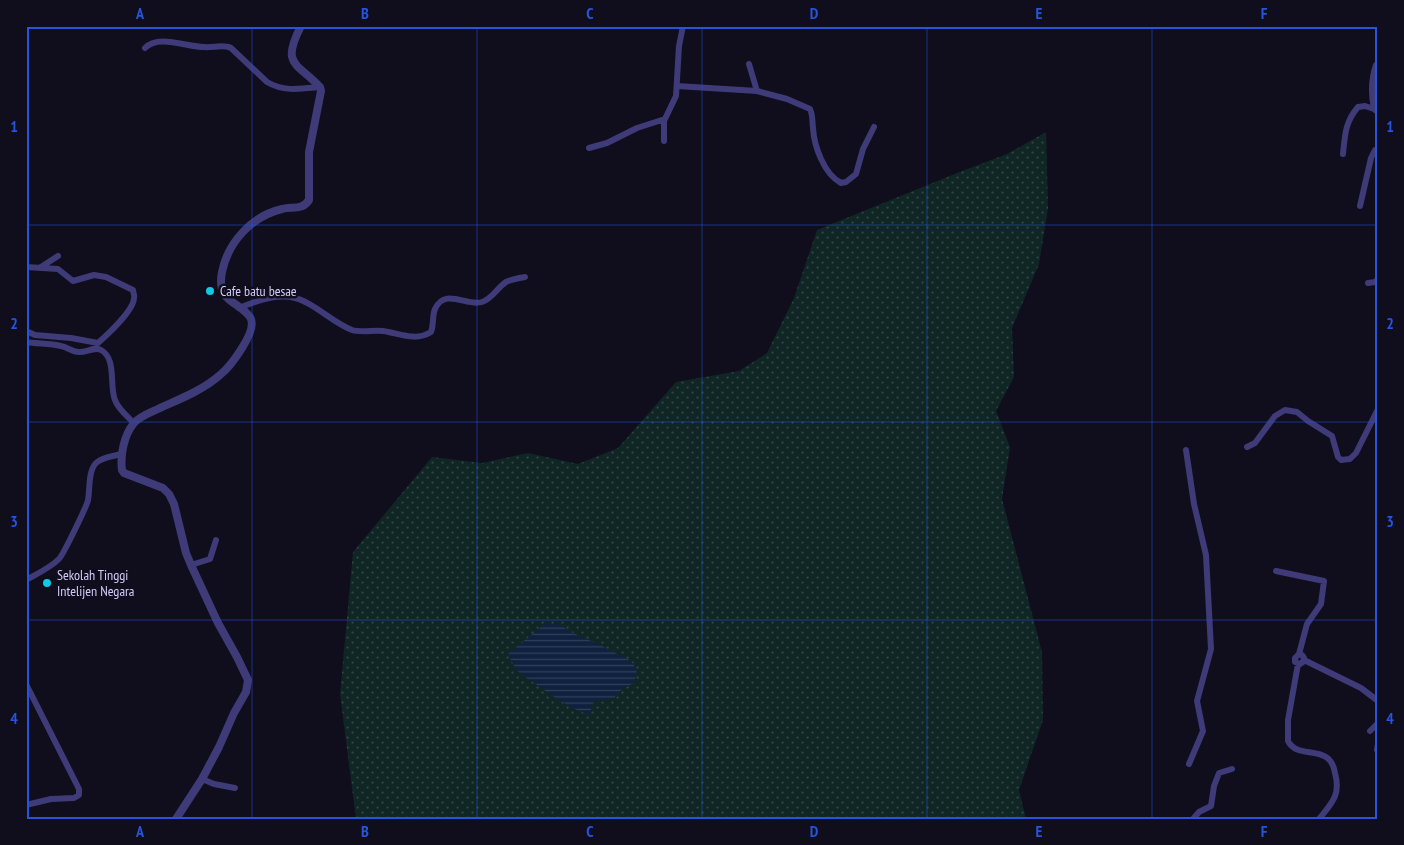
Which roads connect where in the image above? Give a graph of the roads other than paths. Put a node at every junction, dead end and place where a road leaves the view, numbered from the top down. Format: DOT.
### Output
graph roads {
  1 [pos="301,26"];
  2 [pos="683,26"];
  3 [pos="145,48"];
  4 [pos="750,64"];
  5 [pos="1376,65"];
  6 [pos="678,86"];
  7 [pos="320,87"];
  8 [pos="757,91"];
  9 [pos="1376,111"];
  10 [pos="665,119"];
  11 [pos="874,127"];
  12 [pos="664,141"];
  13 [pos="589,148"];
  14 [pos="1378,149"];
  15 [pos="1343,154"];
  16 [pos="1360,206"];
  17 [pos="58,256"];
  18 [pos="26,267"];
  19 [pos="40,267"];
  20 [pos="526,277"];
  21 [pos="1378,279"];
  22 [pos="1368,283"];
  23 [pos="239,308"];
  24 [pos="26,331"];
  25 [pos="26,342"];
  26 [pos="98,346"];
  27 [pos="1378,409"];
  28 [pos="134,423"];
  29 [pos="1247,447"];
  30 [pos="1186,450"];
  31 [pos="122,454"];
  32 [pos="216,540"];
  33 [pos="191,565"];
  34 [pos="1276,571"];
  35 [pos="26,580"];
  36 [pos="1301,662"];
  37 [pos="26,684"];
  38 [pos="1377,699"];
  39 [pos="1378,723"];
  40 [pos="1370,731"];
  41 [pos="1189,764"];
  42 [pos="1232,769"];
  43 [pos="202,779"];
  44 [pos="235,788"];
  45 [pos="26,805"];
  46 [pos="176,819"];
  47 [pos="1193,819"];
  48 [pos="1319,819"];
  1 -- 7 [label="street"];
  2 -- 6 [label="street"];
  3 -- 7 [label="street"];
  4 -- 8 [label="street"];
  5 -- 9 [label="street"];
  6 -- 8 [label="street"];
  6 -- 10 [label="street"];
  7 -- 23 [label="street"];
  8 -- 11 [label="street"];
  9 -- 15 [label="street"];
  10 -- 12 [label="street"];
  10 -- 13 [label="street"];
  14 -- 16 [label="street"];
  17 -- 19 [label="street"];
  18 -- 19 [label="street"];
  19 -- 26 [label="street"];
  20 -- 23 [label="street"];
  21 -- 22 [label="street"];
  23 -- 28 [label="street"];
  24 -- 26 [label="street"];
  25 -- 26 [label="street"];
  26 -- 28 [label="street"];
  27 -- 29 [label="street"];
  28 -- 31 [label="street"];
  30 -- 41 [label="street"];
  31 -- 33 [label="street"];
  31 -- 35 [label="street"];
  32 -- 33 [label="street"];
  33 -- 43 [label="street"];
  34 -- 36 [label="street"];
  36 -- 38 [label="street"];
  36 -- 48 [label="street"];
  37 -- 45 [label="street"];
  39 -- 40 [label="street"];
  42 -- 47 [label="street"];
  43 -- 44 [label="street"];
  43 -- 46 [label="street"];
}
